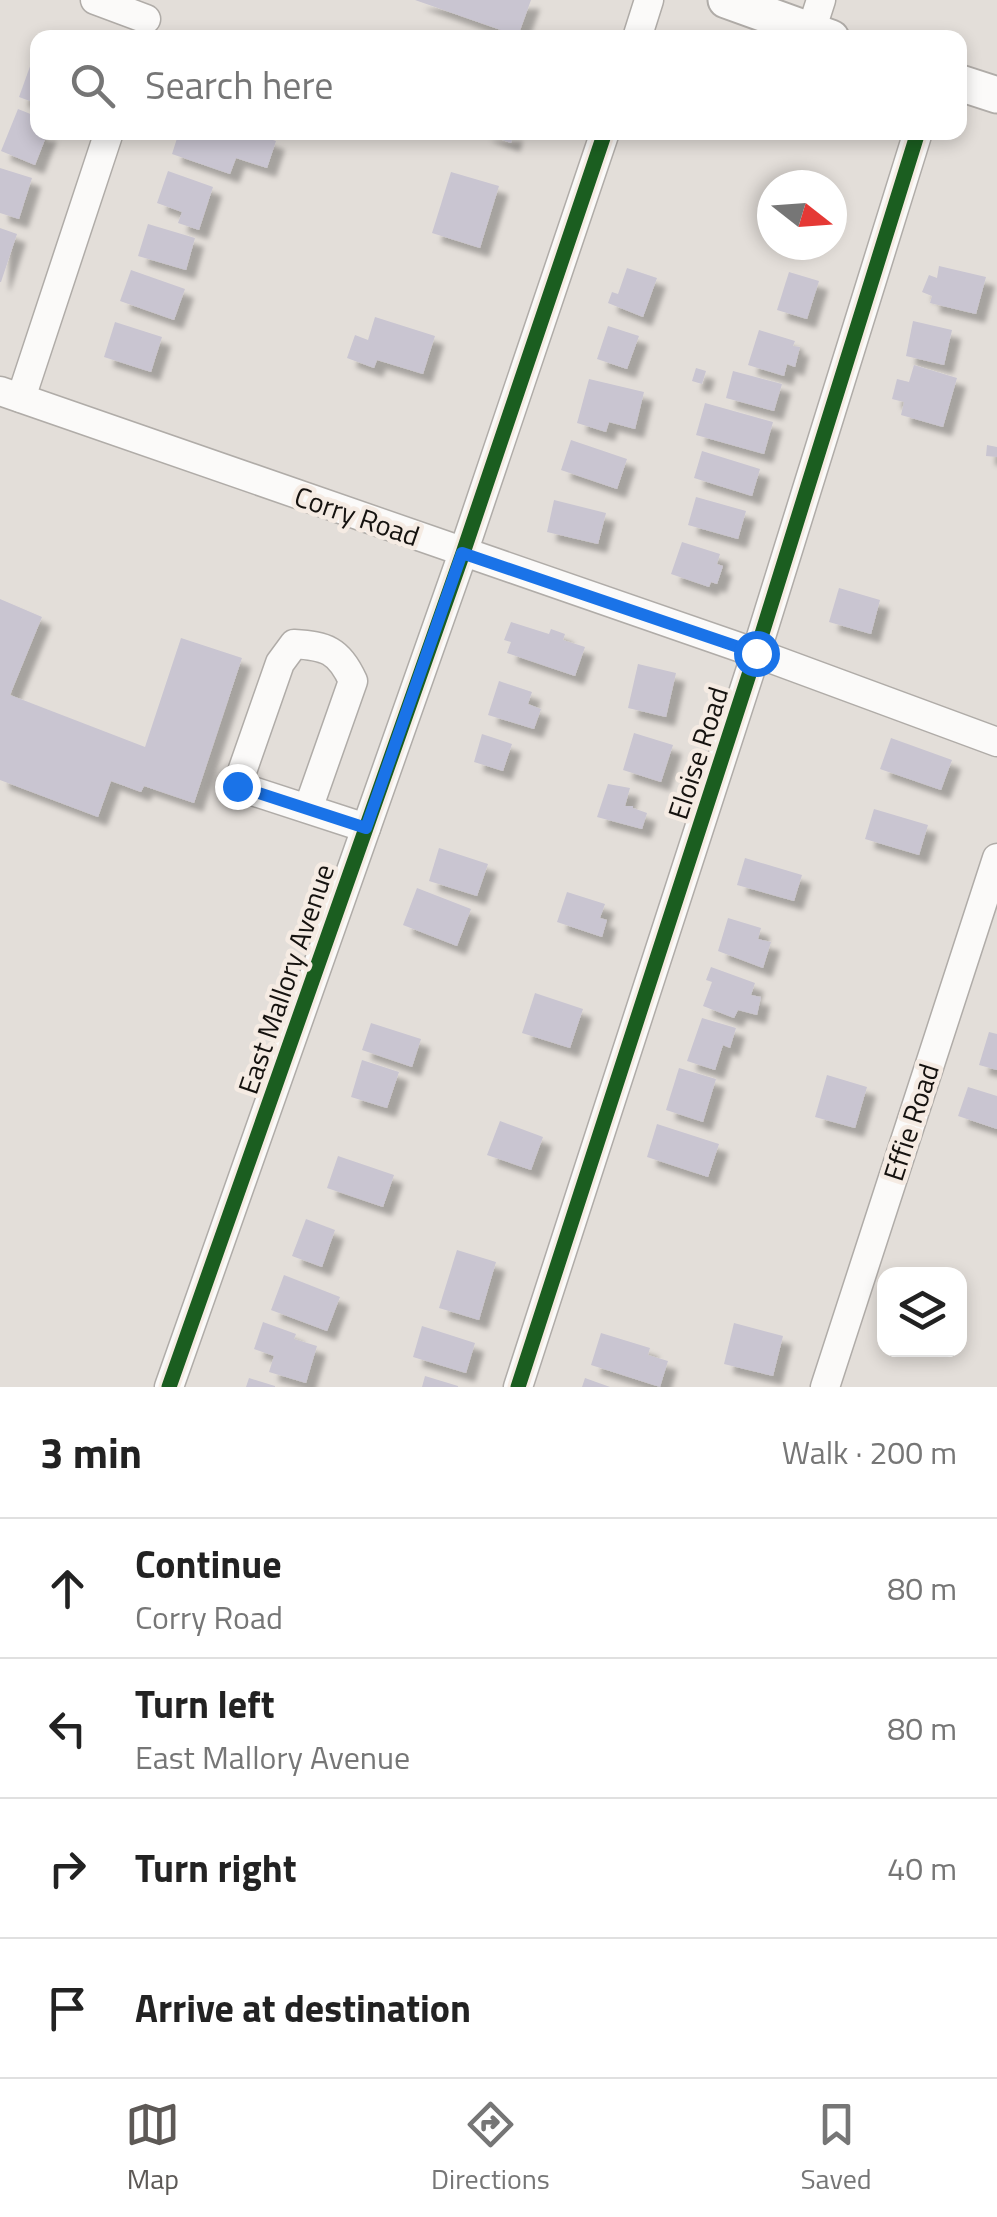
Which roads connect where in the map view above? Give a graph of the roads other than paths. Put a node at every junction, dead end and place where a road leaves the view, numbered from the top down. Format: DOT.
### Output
graph roads {
  1 [pos="649,0"];
  2 [pos="726,0"];
  3 [pos="112,3"];
  4 [pos="146,19"];
  5 [pos="821,23"];
  6 [pos="640,30"];
  7 [pos="967,85"];
  8 [pos="997,95"];
  9 [pos="106,140"];
  10 [pos="601,140"];
  11 [pos="916,140"];
  12 [pos="11,394"];
  13 [pos="462,553"];
  14 [pos="756,653"];
  15 [pos="997,742"];
  16 [pos="308,809"];
  17 [pos="366,828"];
  18 [pos="997,858"];
  19 [pos="169,1387"];
  20 [pos="518,1387"];
  21 [pos="825,1387"];
  1 -- 6 [label="street"];
  2 -- 5 [label="main road"];
  3 -- 4 [label="street"];
  7 -- 8 [label="main road"];
  9 -- 12 [label="street"];
  10 -- 13 [label="street, East Mallory Avenue"];
  11 -- 14 [label="street, Eloise Road"];
  12 -- 13 [label="street, Corry Road"];
  13 -- 14 [label="street, Corry Road"];
  13 -- 17 [label="street, East Mallory Avenue"];
  14 -- 15 [label="street, Corry Road"];
  14 -- 20 [label="street, Eloise Road"];
  16 -- 16 [label="street"];
  16 -- 17 [label="street"];
  17 -- 19 [label="street, East Mallory Avenue"];
  18 -- 21 [label="street, Effie Road"];
}
